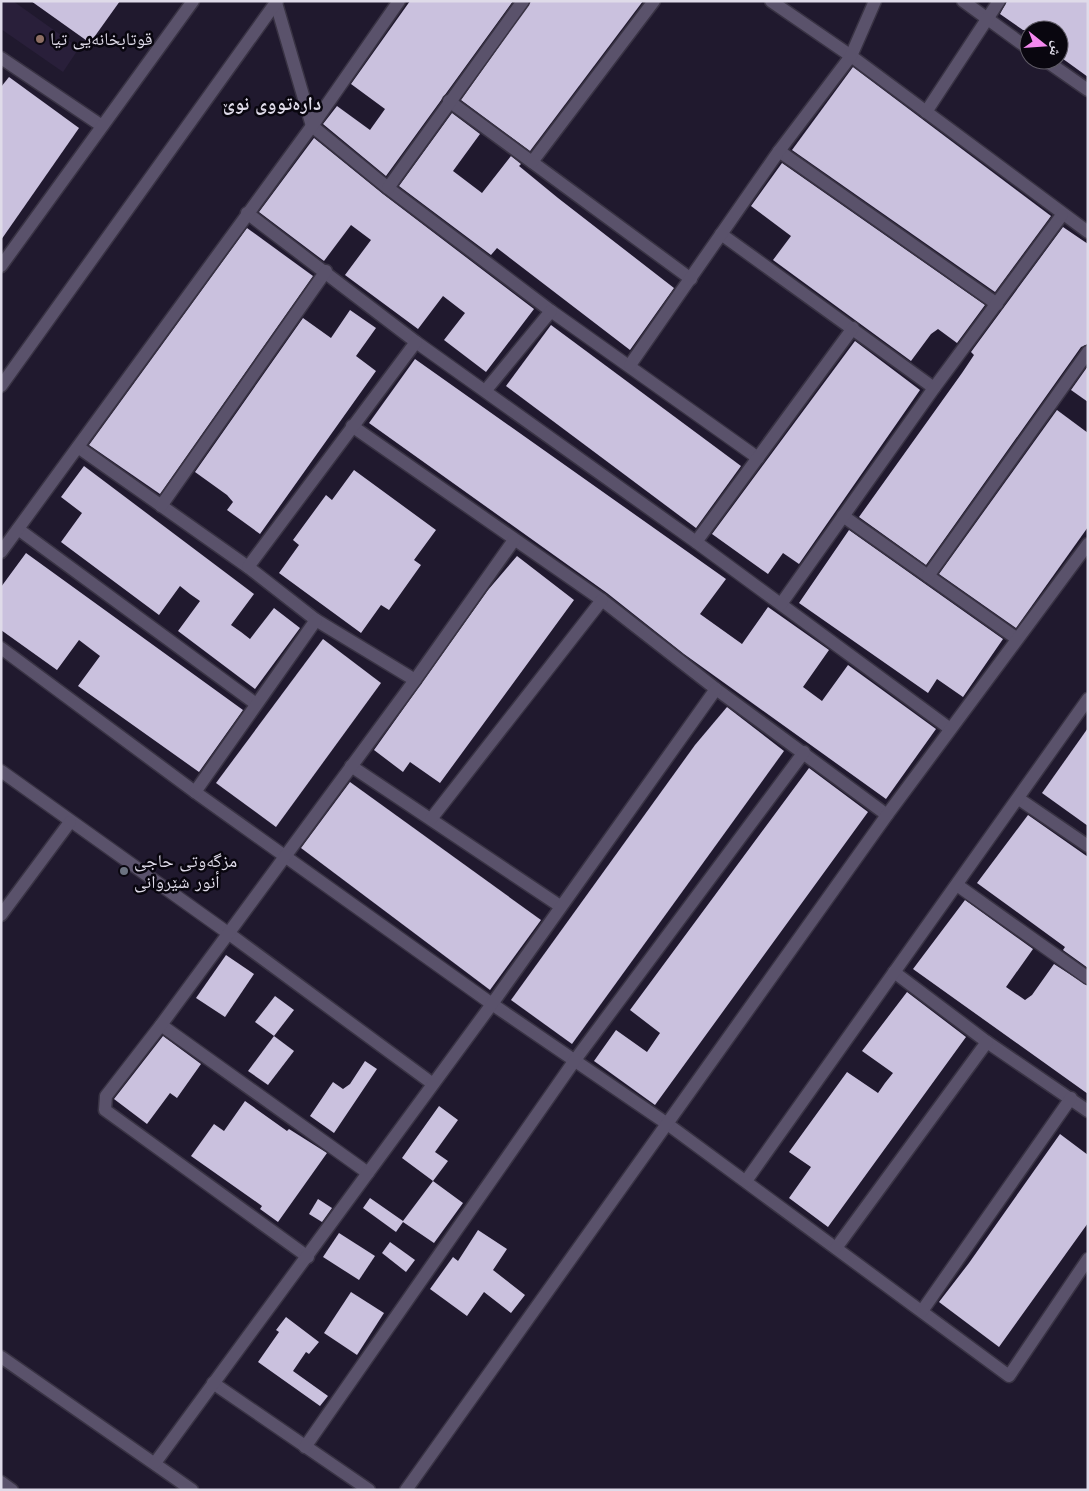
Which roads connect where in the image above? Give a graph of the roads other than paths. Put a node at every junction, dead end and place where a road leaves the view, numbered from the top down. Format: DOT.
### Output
graph roads {
  1 [pos="193,1"];
  2 [pos="399,1"];
  3 [pos="523,1"];
  4 [pos="654,1"];
  5 [pos="771,1"];
  6 [pos="875,1"];
  7 [pos="963,1"];
  8 [pos="999,1"];
  9 [pos="276,2"];
  10 [pos="987,18"];
  11 [pos="1019,41"];
  12 [pos="851,56"];
  13 [pos="3,64"];
  14 [pos="1059,70"];
  15 [pos="1088,90"];
  16 [pos="448,101"];
  17 [pos="926,112"];
  18 [pos="102,126"];
  19 [pos="312,126"];
  20 [pos="779,151"];
  21 [pos="532,162"];
  22 [pos="388,188"];
  23 [pos="247,213"];
  24 [pos="1062,215"];
  25 [pos="1088,232"];
  26 [pos="721,234"];
  27 [pos="1,266"];
  28 [pos="326,272"];
  29 [pos="691,279"];
  30 [pos="997,304"];
  31 [pos="551,311"];
  32 [pos="853,328"];
  33 [pos="416,342"];
  34 [pos="1088,352"];
  35 [pos="630,365"];
  36 [pos="1,386"];
  37 [pos="934,388"];
  38 [pos="486,390"];
  39 [pos="352,426"];
  40 [pos="78,447"];
  41 [pos="758,458"];
  42 [pos="161,506"];
  43 [pos="843,516"];
  44 [pos="18,529"];
  45 [pos="514,540"];
  46 [pos="696,542"];
  47 [pos="1088,544"];
  48 [pos="1,552"];
  49 [pos="248,567"];
  50 [pos="928,576"];
  51 [pos="602,600"];
  52 [pos="780,604"];
  53 [pos="316,620"];
  54 [pos="1016,638"];
  55 [pos="1,648"];
  56 [pos="415,680"];
  57 [pos="716,689"];
  58 [pos="1088,699"];
  59 [pos="256,704"];
  60 [pos="949,728"];
  61 [pos="804,752"];
  62 [pos="351,766"];
  63 [pos="1,771"];
  64 [pos="195,792"];
  65 [pos="1019,800"];
  66 [pos="886,815"];
  67 [pos="431,819"];
  68 [pos="70,822"];
  69 [pos="1088,846"];
  70 [pos="285,855"];
  71 [pos="958,885"];
  72 [pos="560,906"];
  73 [pos="1,915"];
  74 [pos="228,933"];
  75 [pos="894,972"];
  76 [pos="1088,978"];
  77 [pos="492,1004"];
  78 [pos="161,1024"];
  79 [pos="986,1042"];
  80 [pos="575,1060"];
  81 [pos="433,1084"];
  82 [pos="1071,1098"];
  83 [pos="1088,1111"];
  84 [pos="666,1123"];
  85 [pos="368,1173"];
  86 [pos="746,1181"];
  87 [pos="836,1248"];
  88 [pos="308,1257"];
  89 [pos="1088,1259"];
  90 [pos="922,1311"];
  91 [pos="1,1357"];
  92 [pos="213,1383"];
  93 [pos="305,1447"];
  94 [pos="155,1463"];
  95 [pos="1,1482"];
  96 [pos="12,1490"];
  97 [pos="192,1490"];
  98 [pos="369,1490"];
  99 [pos="406,1490"];
  1 -- 18 [label="street"];
  2 -- 19 [label="street"];
  3 -- 16 [label="street"];
  4 -- 21 [label="street"];
  5 -- 12 [label="street"];
  6 -- 12 [label="street"];
  7 -- 10 [label="street"];
  8 -- 10 [label="street"];
  9 -- 19 [label="street"];
  9 -- 36 [label="street"];
  10 -- 11 [label="street"];
  10 -- 17 [label="street"];
  12 -- 17 [label="street"];
  12 -- 20 [label="street"];
  13 -- 18 [label="street"];
  14 -- 15 [label="street"];
  16 -- 21 [label="street"];
  16 -- 22 [label="street"];
  17 -- 24 [label="street"];
  18 -- 27 [label="street"];
  19 -- 22 [label="street"];
  19 -- 23 [label="street"];
  20 -- 26 [label="street"];
  20 -- 30 [label="street"];
  21 -- 29 [label="street"];
  22 -- 31 [label="street"];
  23 -- 28 [label="street"];
  23 -- 40 [label="street"];
  24 -- 25 [label="street"];
  24 -- 30 [label="street"];
  26 -- 29 [label="street"];
  26 -- 32 [label="street"];
  28 -- 33 [label="street"];
  28 -- 42 [label="street"];
  29 -- 35 [label="street"];
  30 -- 37 [label="street"];
  31 -- 35 [label="street"];
  31 -- 38 [label="street"];
  32 -- 37 [label="street"];
  32 -- 41 [label="street"];
  33 -- 38 [label="street"];
  33 -- 39 [label="street"];
  34 -- 50 [label="street"];
  35 -- 41 [label="street"];
  37 -- 43 [label="street"];
  38 -- 46 [label="street"];
  39 -- 45 [label="street"];
  39 -- 49 [label="street"];
  40 -- 42 [label="street"];
  40 -- 44 [label="street"];
  41 -- 46 [label="street"];
  42 -- 49 [label="street"];
  43 -- 50 [label="street"];
  43 -- 52 [label="street"];
  44 -- 48 [label="street"];
  44 -- 59 [label="street"];
  45 -- 51 [label="street"];
  45 -- 56 [label="street"];
  46 -- 52 [label="street"];
  47 -- 54 [label="street"];
  49 -- 53 [label="street"];
  50 -- 54 [label="street"];
  51 -- 57 [label="street"];
  51 -- 67 [label="street"];
  52 -- 60 [label="street"];
  53 -- 56 [label="street"];
  53 -- 59 [label="street"];
  54 -- 60 [label="street"];
  55 -- 64 [label="street"];
  56 -- 62 [label="street"];
  57 -- 61 [label="street"];
  57 -- 72 [label="street"];
  58 -- 65 [label="street"];
  59 -- 64 [label="street"];
  60 -- 66 [label="street"];
  61 -- 66 [label="street"];
  61 -- 80 [label="street"];
  62 -- 67 [label="street"];
  62 -- 70 [label="street"];
  63 -- 68 [label="street"];
  64 -- 70 [label="street"];
  65 -- 69 [label="street"];
  65 -- 71 [label="street"];
  66 -- 84 [label="street"];
  67 -- 72 [label="street"];
  68 -- 73 [label="street"];
  68 -- 74 [label="street"];
  70 -- 74 [label="street"];
  70 -- 77 [label="street"];
  71 -- 75 [label="street"];
  71 -- 76 [label="street"];
  72 -- 77 [label="street"];
  74 -- 78 [label="street"];
  74 -- 81 [label="street"];
  75 -- 79 [label="street"];
  75 -- 86 [label="street"];
  77 -- 80 [label="street"];
  77 -- 81 [label="street"];
  78 -- 85 [label="street"];
  78 -- 88 [label="street"];
  79 -- 82 [label="street"];
  79 -- 87 [label="street"];
  80 -- 84 [label="street"];
  80 -- 93 [label="street"];
  81 -- 85 [label="street"];
  82 -- 83 [label="street"];
  82 -- 90 [label="street"];
  84 -- 86 [label="street"];
  84 -- 99 [label="street"];
  85 -- 88 [label="street"];
  86 -- 87 [label="street"];
  87 -- 90 [label="street"];
  88 -- 92 [label="street"];
  89 -- 90 [label="street"];
  91 -- 94 [label="street"];
  92 -- 93 [label="street"];
  92 -- 94 [label="street"];
  93 -- 98 [label="street"];
  94 -- 97 [label="street"];
  95 -- 96 [label="street"];
}
